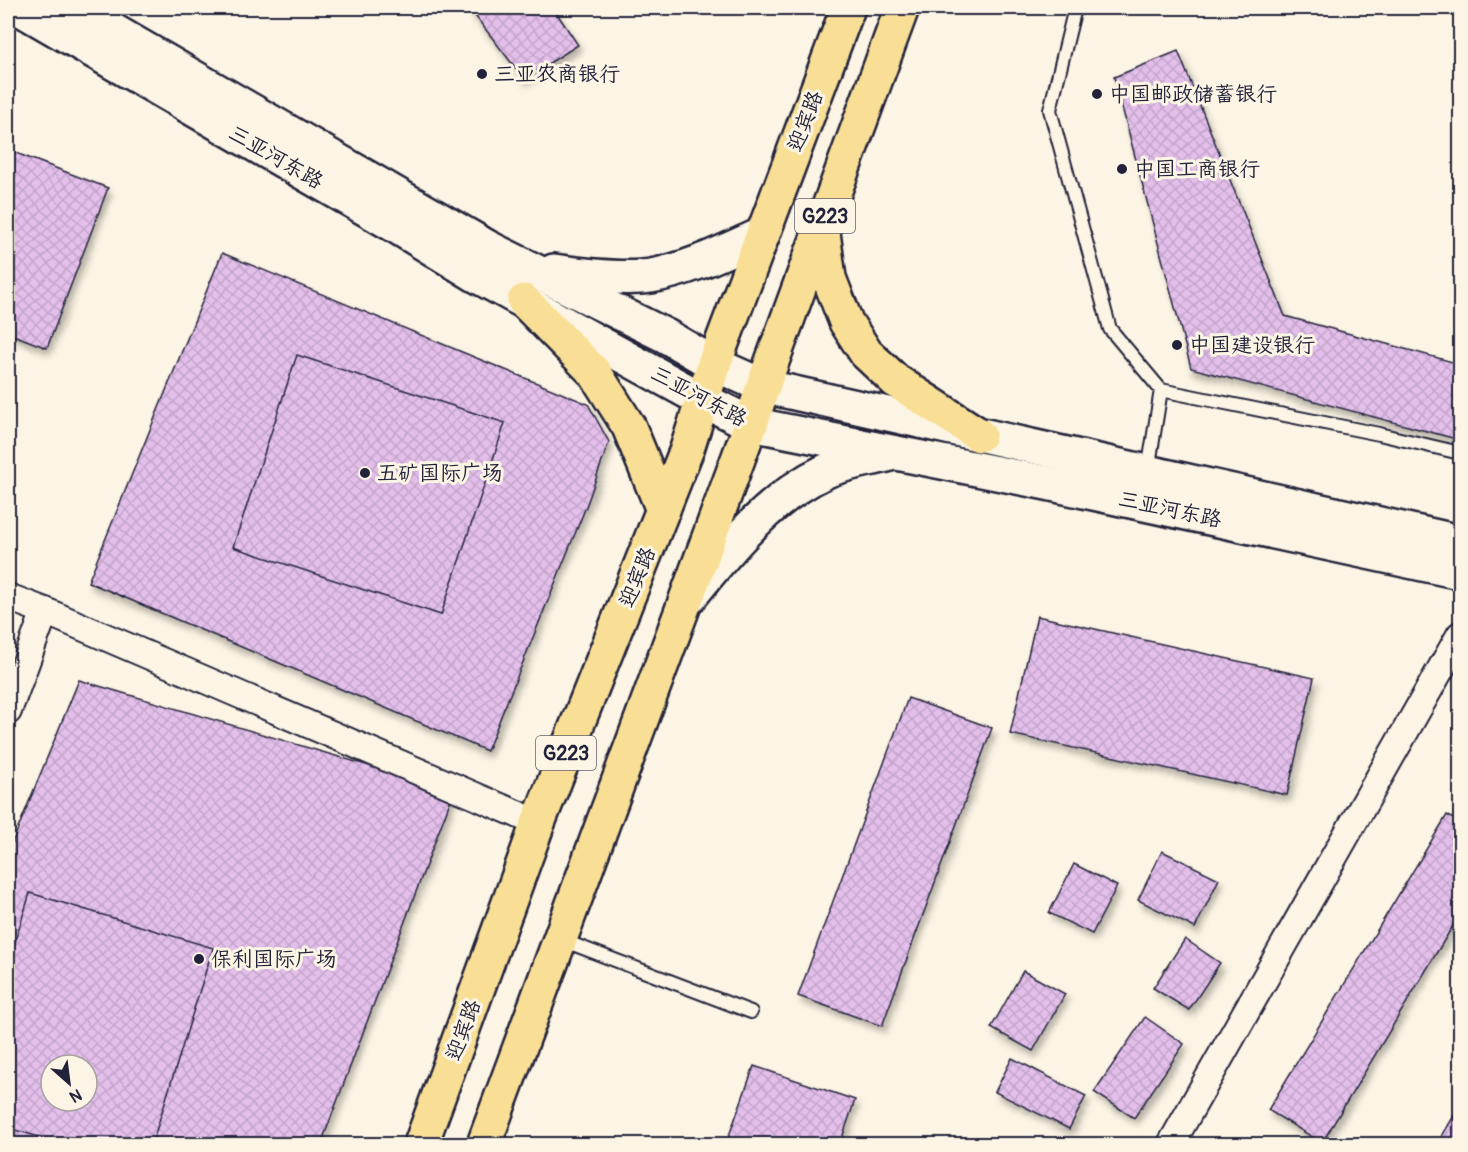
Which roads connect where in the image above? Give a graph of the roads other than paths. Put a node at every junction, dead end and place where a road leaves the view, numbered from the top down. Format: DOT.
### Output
graph roads {
  1 [pos="19,8"];
  2 [pos="74,8"];
  3 [pos="848,8"];
  4 [pos="902,8"];
  5 [pos="1075,8"];
  6 [pos="822,225"];
  7 [pos="763,234"];
  8 [pos="525,266"];
  9 [pos="524,301"];
  10 [pos="714,364"];
  11 [pos="763,386"];
  12 [pos="1161,390"];
  13 [pos="703,400"];
  14 [pos="750,424"];
  15 [pos="979,435"];
  16 [pos="895,452"];
  17 [pos="1461,453"];
  18 [pos="1147,472"];
  19 [pos="663,510"];
  20 [pos="1461,542"];
  21 [pos="1461,572"];
  22 [pos="8,597"];
  23 [pos="684,604"];
  24 [pos="45,611"];
  25 [pos="1461,635"];
  26 [pos="8,711"];
  27 [pos="538,823"];
  28 [pos="560,939"];
  29 [pos="751,1012"];
  30 [pos="421,1144"];
  31 [pos="484,1144"];
  32 [pos="1171,1144"];
  1 -- 9 [label="main road, 三亚河东路"];
  2 -- 8 [label="main road, 三亚河东路"];
  3 -- 7 [label="main road, 迎宾路 / G223"];
  4 -- 6 [label="main road, G223"];
  5 -- 12 [label="lane"];
  6 -- 11 [label="main road, G223"];
  6 -- 15 [label="main road"];
  7 -- 8 [label="main road"];
  7 -- 10 [label="main road, 迎宾路 / G223"];
  8 -- 10 [label="main road, 三亚河东路"];
  9 -- 13 [label="main road, 三亚河东路"];
  9 -- 19 [label="main road"];
  10 -- 11 [label="main road, 三亚河东路"];
  10 -- 13 [label="main road, 迎宾路 / G223"];
  11 -- 14 [label="main road, G223"];
  11 -- 15 [label="main road, 三亚河东路"];
  12 -- 17 [label="lane"];
  12 -- 18 [label="lane"];
  13 -- 14 [label="main road, 三亚河东路"];
  13 -- 19 [label="main road, 迎宾路 / G223"];
  14 -- 16 [label="main road, 三亚河东路"];
  14 -- 23 [label="main road, G223"];
  15 -- 18 [label="main road, 三亚河东路"];
  16 -- 21 [label="main road, 三亚河东路"];
  16 -- 23 [label="main road"];
  18 -- 20 [label="main road, 三亚河东路"];
  19 -- 27 [label="main road, 迎宾路 / G223"];
  22 -- 24 [label="street"];
  23 -- 28 [label="main road, G223"];
  24 -- 26 [label="street"];
  24 -- 27 [label="street"];
  25 -- 32 [label="street"];
  27 -- 30 [label="main road, 迎宾路 / G223"];
  28 -- 29 [label="lane"];
  28 -- 31 [label="main road, G223"];
}
